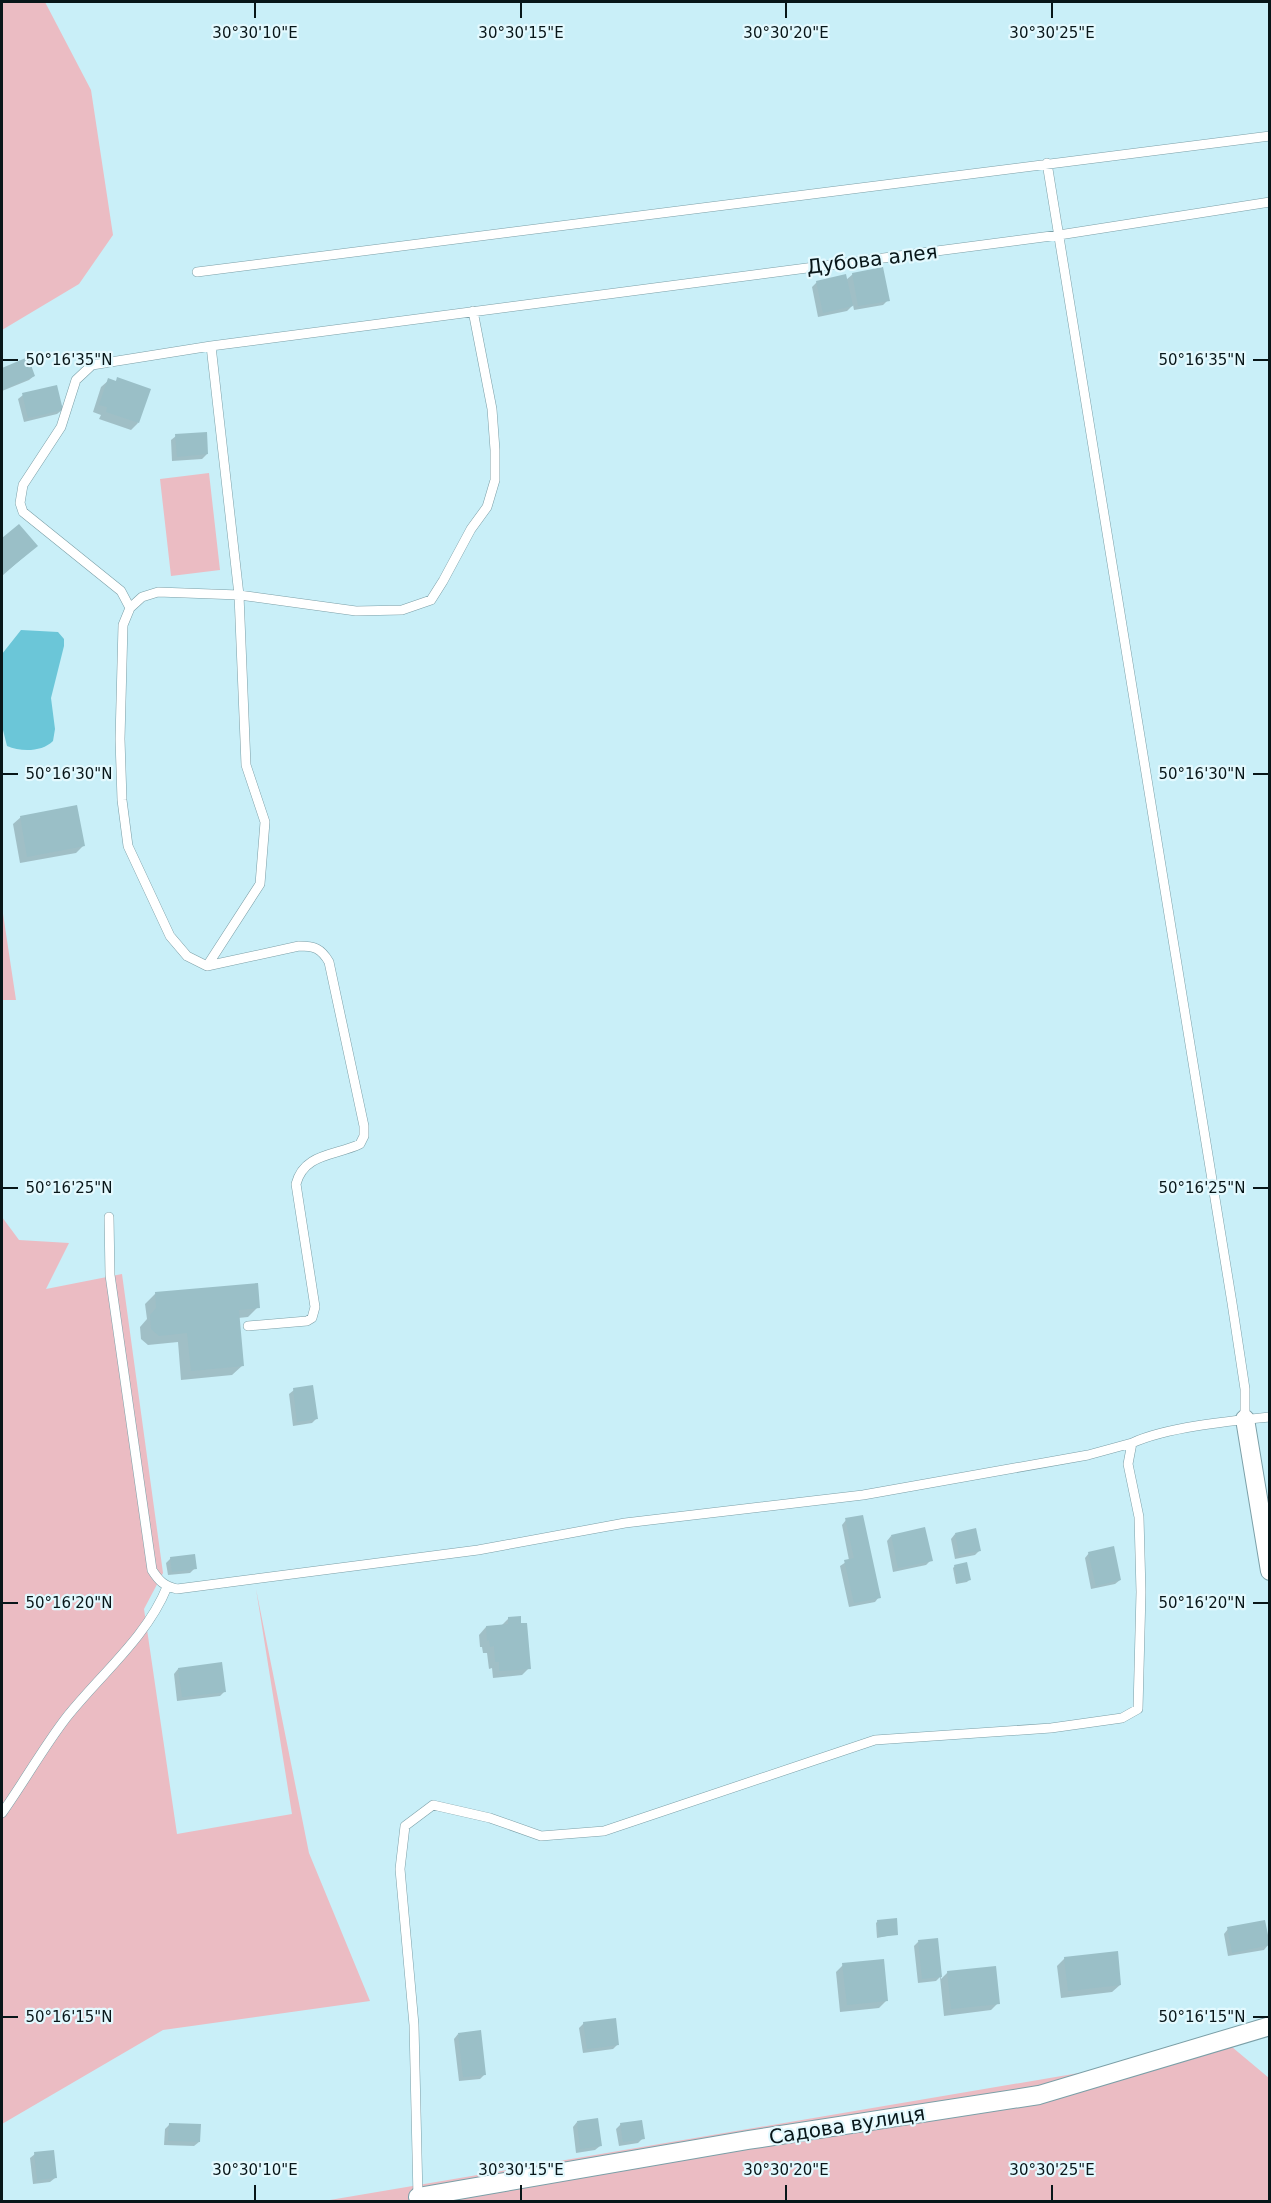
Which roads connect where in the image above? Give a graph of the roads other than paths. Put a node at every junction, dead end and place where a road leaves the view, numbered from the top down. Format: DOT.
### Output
graph roads {
  1 [pos="1269,136"];
  2 [pos="1047,163"];
  3 [pos="1269,202"];
  4 [pos="1059,235"];
  5 [pos="197,272"];
  6 [pos="473,311"];
  7 [pos="211,346"];
  8 [pos="239,595"];
  9 [pos="130,608"];
  10 [pos="207,966"];
  11 [pos="109,1217"];
  12 [pos="248,1326"];
  13 [pos="1269,1417"];
  14 [pos="1245,1419"];
  15 [pos="1132,1443"];
  16 [pos="1269,1571"];
  17 [pos="167,1587"];
  18 [pos="2,1813"];
  19 [pos="1269,2026"];
  20 [pos="418,2197"];
  1 -- 2 [label="lane"];
  2 -- 4 [label="lane"];
  2 -- 5 [label="lane"];
  3 -- 4 [label="lane, Дубова алея"];
  4 -- 6 [label="lane, Дубова алея"];
  4 -- 14 [label="lane"];
  6 -- 7 [label="lane, Дубова алея"];
  6 -- 8 [label="lane"];
  7 -- 8 [label="lane"];
  7 -- 9 [label="lane, Дубова алея"];
  8 -- 9 [label="lane"];
  8 -- 10 [label="lane"];
  9 -- 10 [label="lane"];
  10 -- 12 [label="lane"];
  11 -- 17 [label="lane"];
  13 -- 14 [label="lane"];
  14 -- 15 [label="lane"];
  14 -- 16 [label="street"];
  15 -- 17 [label="lane"];
  15 -- 20 [label="lane"];
  17 -- 18 [label="lane"];
  19 -- 20 [label="street, Садова вулиця"];
}
